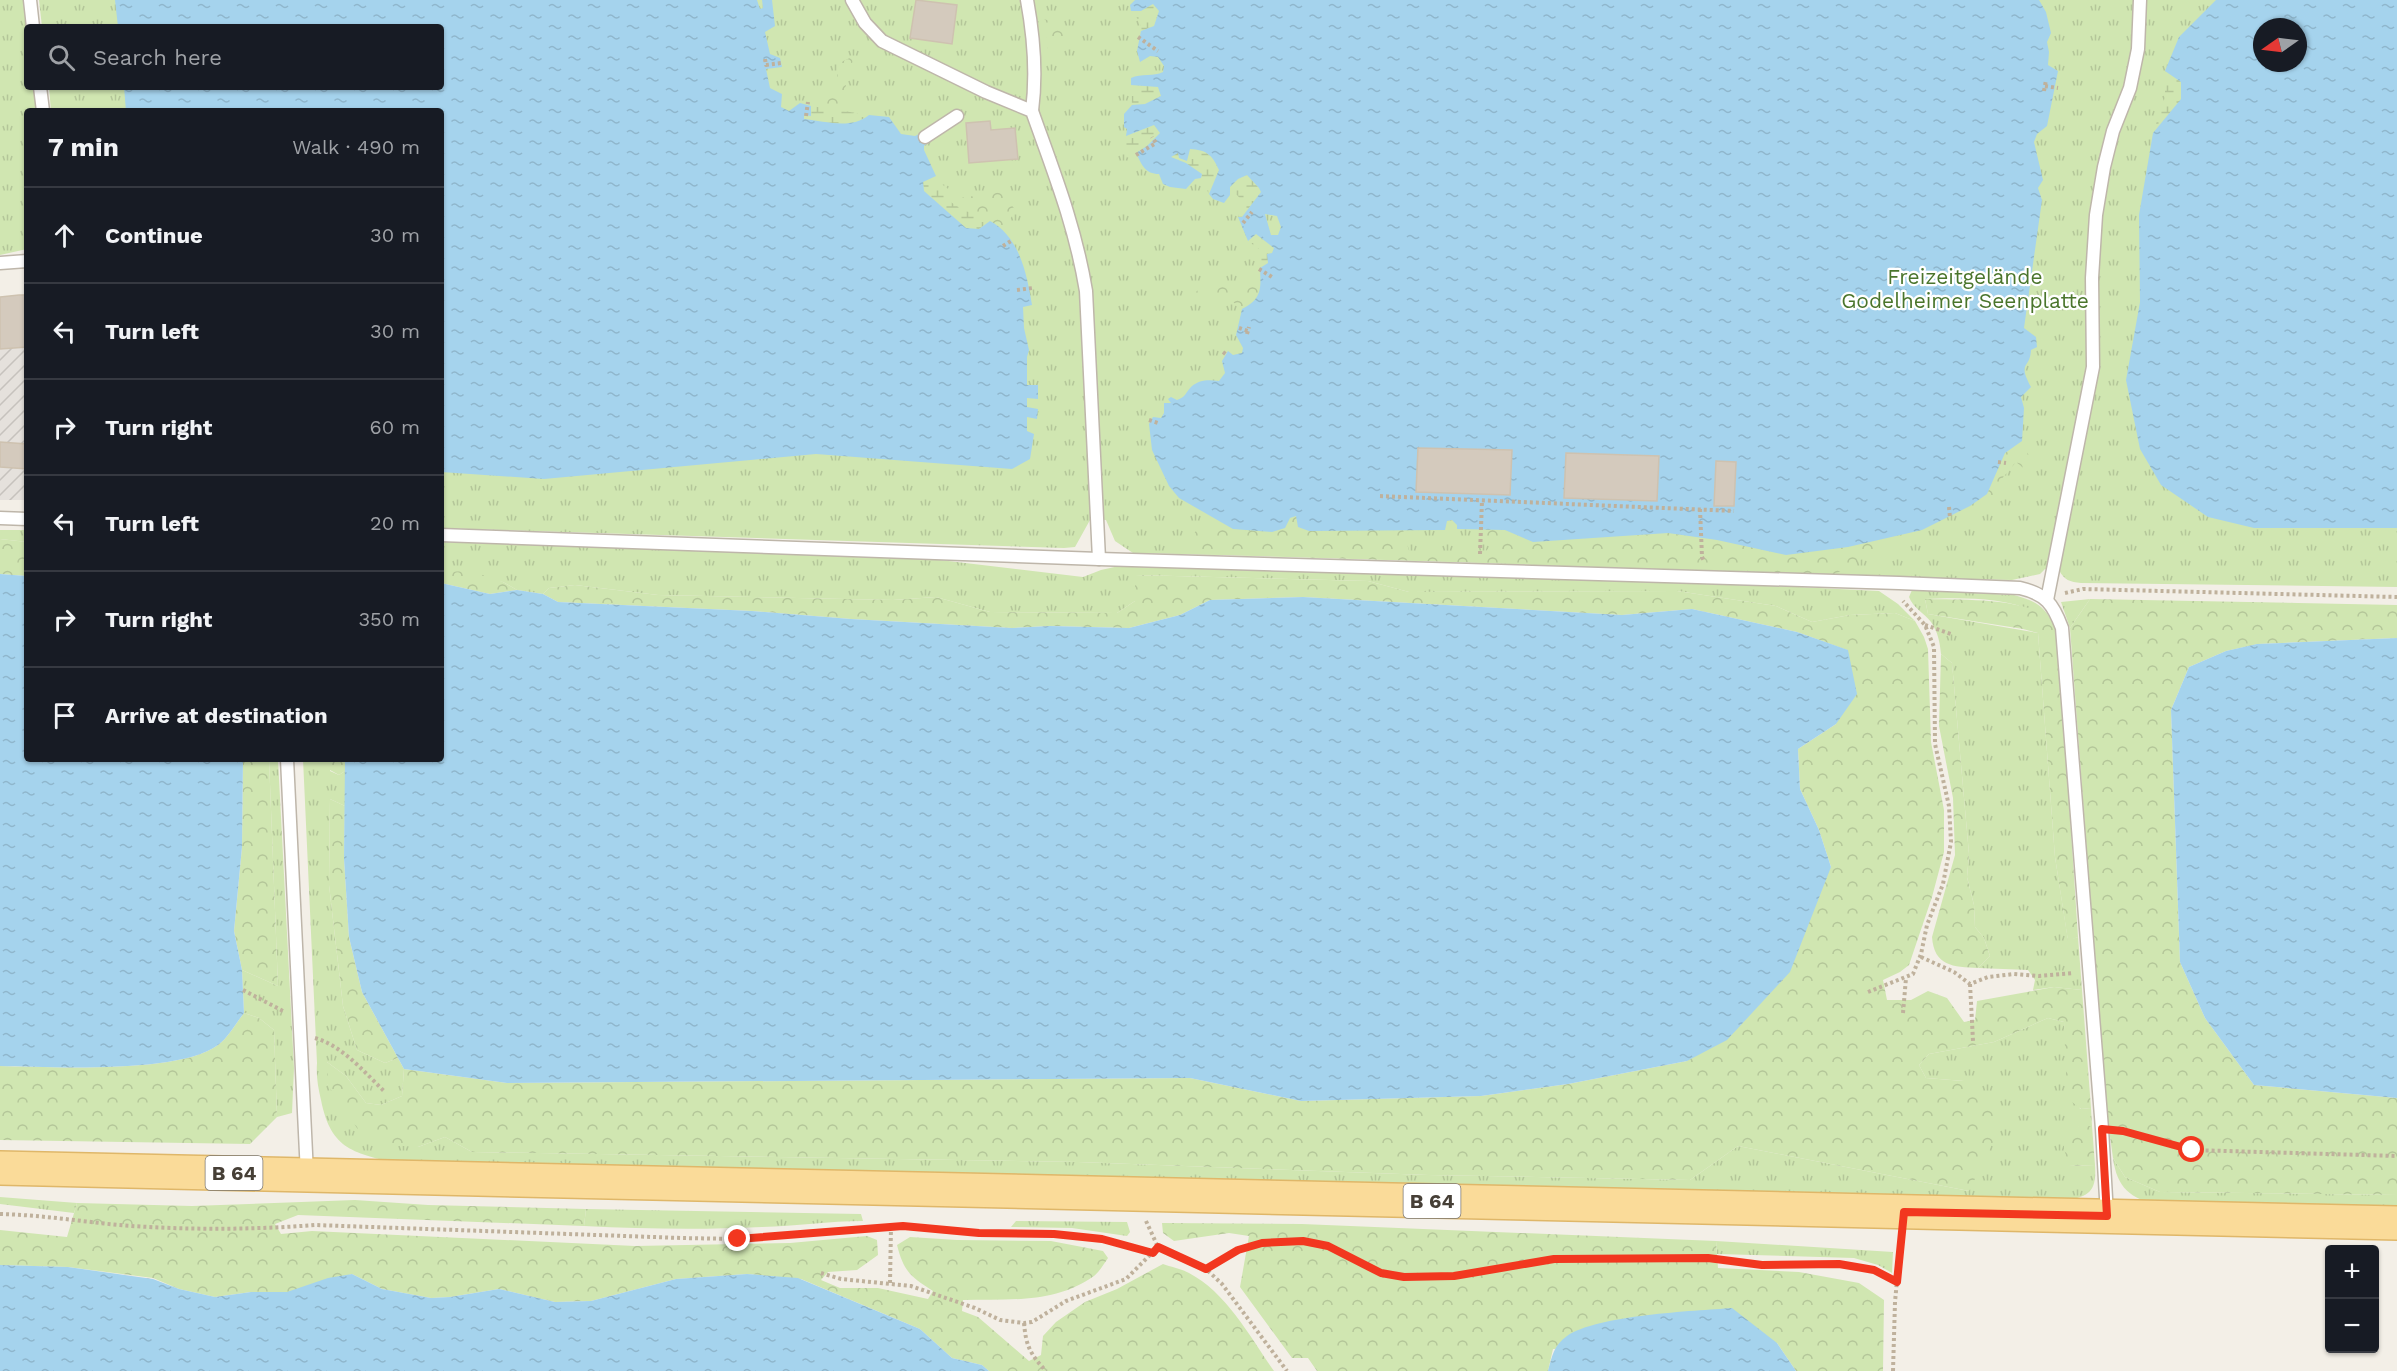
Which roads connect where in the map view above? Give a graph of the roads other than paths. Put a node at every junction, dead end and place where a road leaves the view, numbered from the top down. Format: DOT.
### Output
graph roads {
  1 [pos="30,0"];
  2 [pos="852,0"];
  3 [pos="1027,0"];
  4 [pos="2140,0"];
  5 [pos="33,24"];
  6 [pos="40,90"];
  7 [pos="43,108"];
  8 [pos="1032,111"];
  9 [pos="957,116"];
  10 [pos="925,137"];
  11 [pos="24,261"];
  12 [pos="0,263"];
  13 [pos="0,518"];
  14 [pos="24,519"];
  15 [pos="444,535"];
  16 [pos="1099,559"];
  17 [pos="2047,600"];
  18 [pos="287,762"];
  19 [pos="0,1168"];
  20 [pos="307,1175"];
  21 [pos="2107,1216"];
  22 [pos="2397,1223"];
  1 -- 5 [label="lane"];
  2 -- 8 [label="lane"];
  3 -- 8 [label="lane"];
  4 -- 17 [label="lane"];
  6 -- 7 [label="lane"];
  8 -- 16 [label="lane"];
  9 -- 10 [label="lane"];
  11 -- 12 [label="lane"];
  13 -- 14 [label="lane"];
  15 -- 16 [label="lane"];
  16 -- 17 [label="lane"];
  17 -- 21 [label="lane"];
  18 -- 20 [label="lane"];
  19 -- 20 [label="main road, B 64"];
  20 -- 21 [label="main road, B 64"];
  21 -- 22 [label="main road, B 64"];
}
